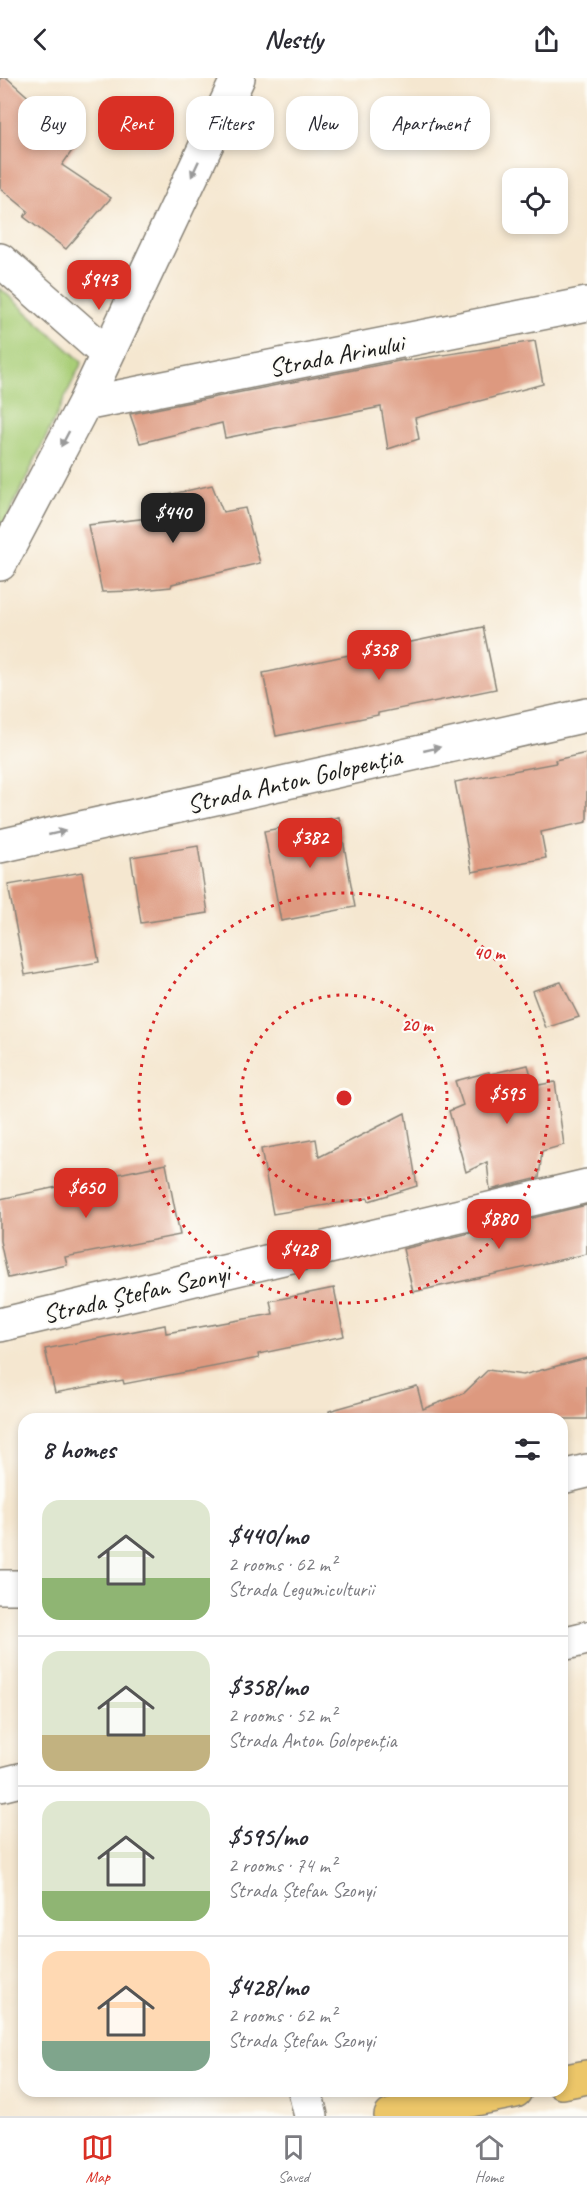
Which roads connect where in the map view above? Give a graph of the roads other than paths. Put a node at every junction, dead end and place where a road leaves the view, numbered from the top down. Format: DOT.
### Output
graph roads {
  1 [pos="238,78"];
  2 [pos="0,260"];
  3 [pos="587,304"];
  4 [pos="107,354"];
  5 [pos="84,404"];
  6 [pos="0,564"];
  7 [pos="587,715"];
  8 [pos="0,846"];
  9 [pos="587,1186"];
  10 [pos="0,1325"];
  11 [pos="587,1471"];
  12 [pos="568,1476"];
  13 [pos="0,1587"];
  14 [pos="18,1587"];
  15 [pos="587,1638"];
  16 [pos="568,1643"];
  17 [pos="18,1780"];
  18 [pos="0,1785"];
  19 [pos="587,2077"];
  20 [pos="568,2081"];
  21 [pos="306,2097"];
  22 [pos="484,2097"];
  23 [pos="311,2116"];
  24 [pos="391,2116"];
  1 -- 4 [label="street, one-way"];
  2 -- 4 [label="street"];
  3 -- 5 [label="street, Strada Arinului"];
  4 -- 5 [label="street"];
  5 -- 6 [label="street, one-way"];
  8 -- 7 [label="street, Strada Anton Golopenția, one-way"];
  9 -- 10 [label="street, Strada Ștefan Szonyi"];
  11 -- 12 [label="street"];
  13 -- 14 [label="street"];
  15 -- 16 [label="street"];
  17 -- 18 [label="street"];
  19 -- 20 [label="main road"];
  21 -- 23 [label="street"];
  22 -- 24 [label="main road"];
}
